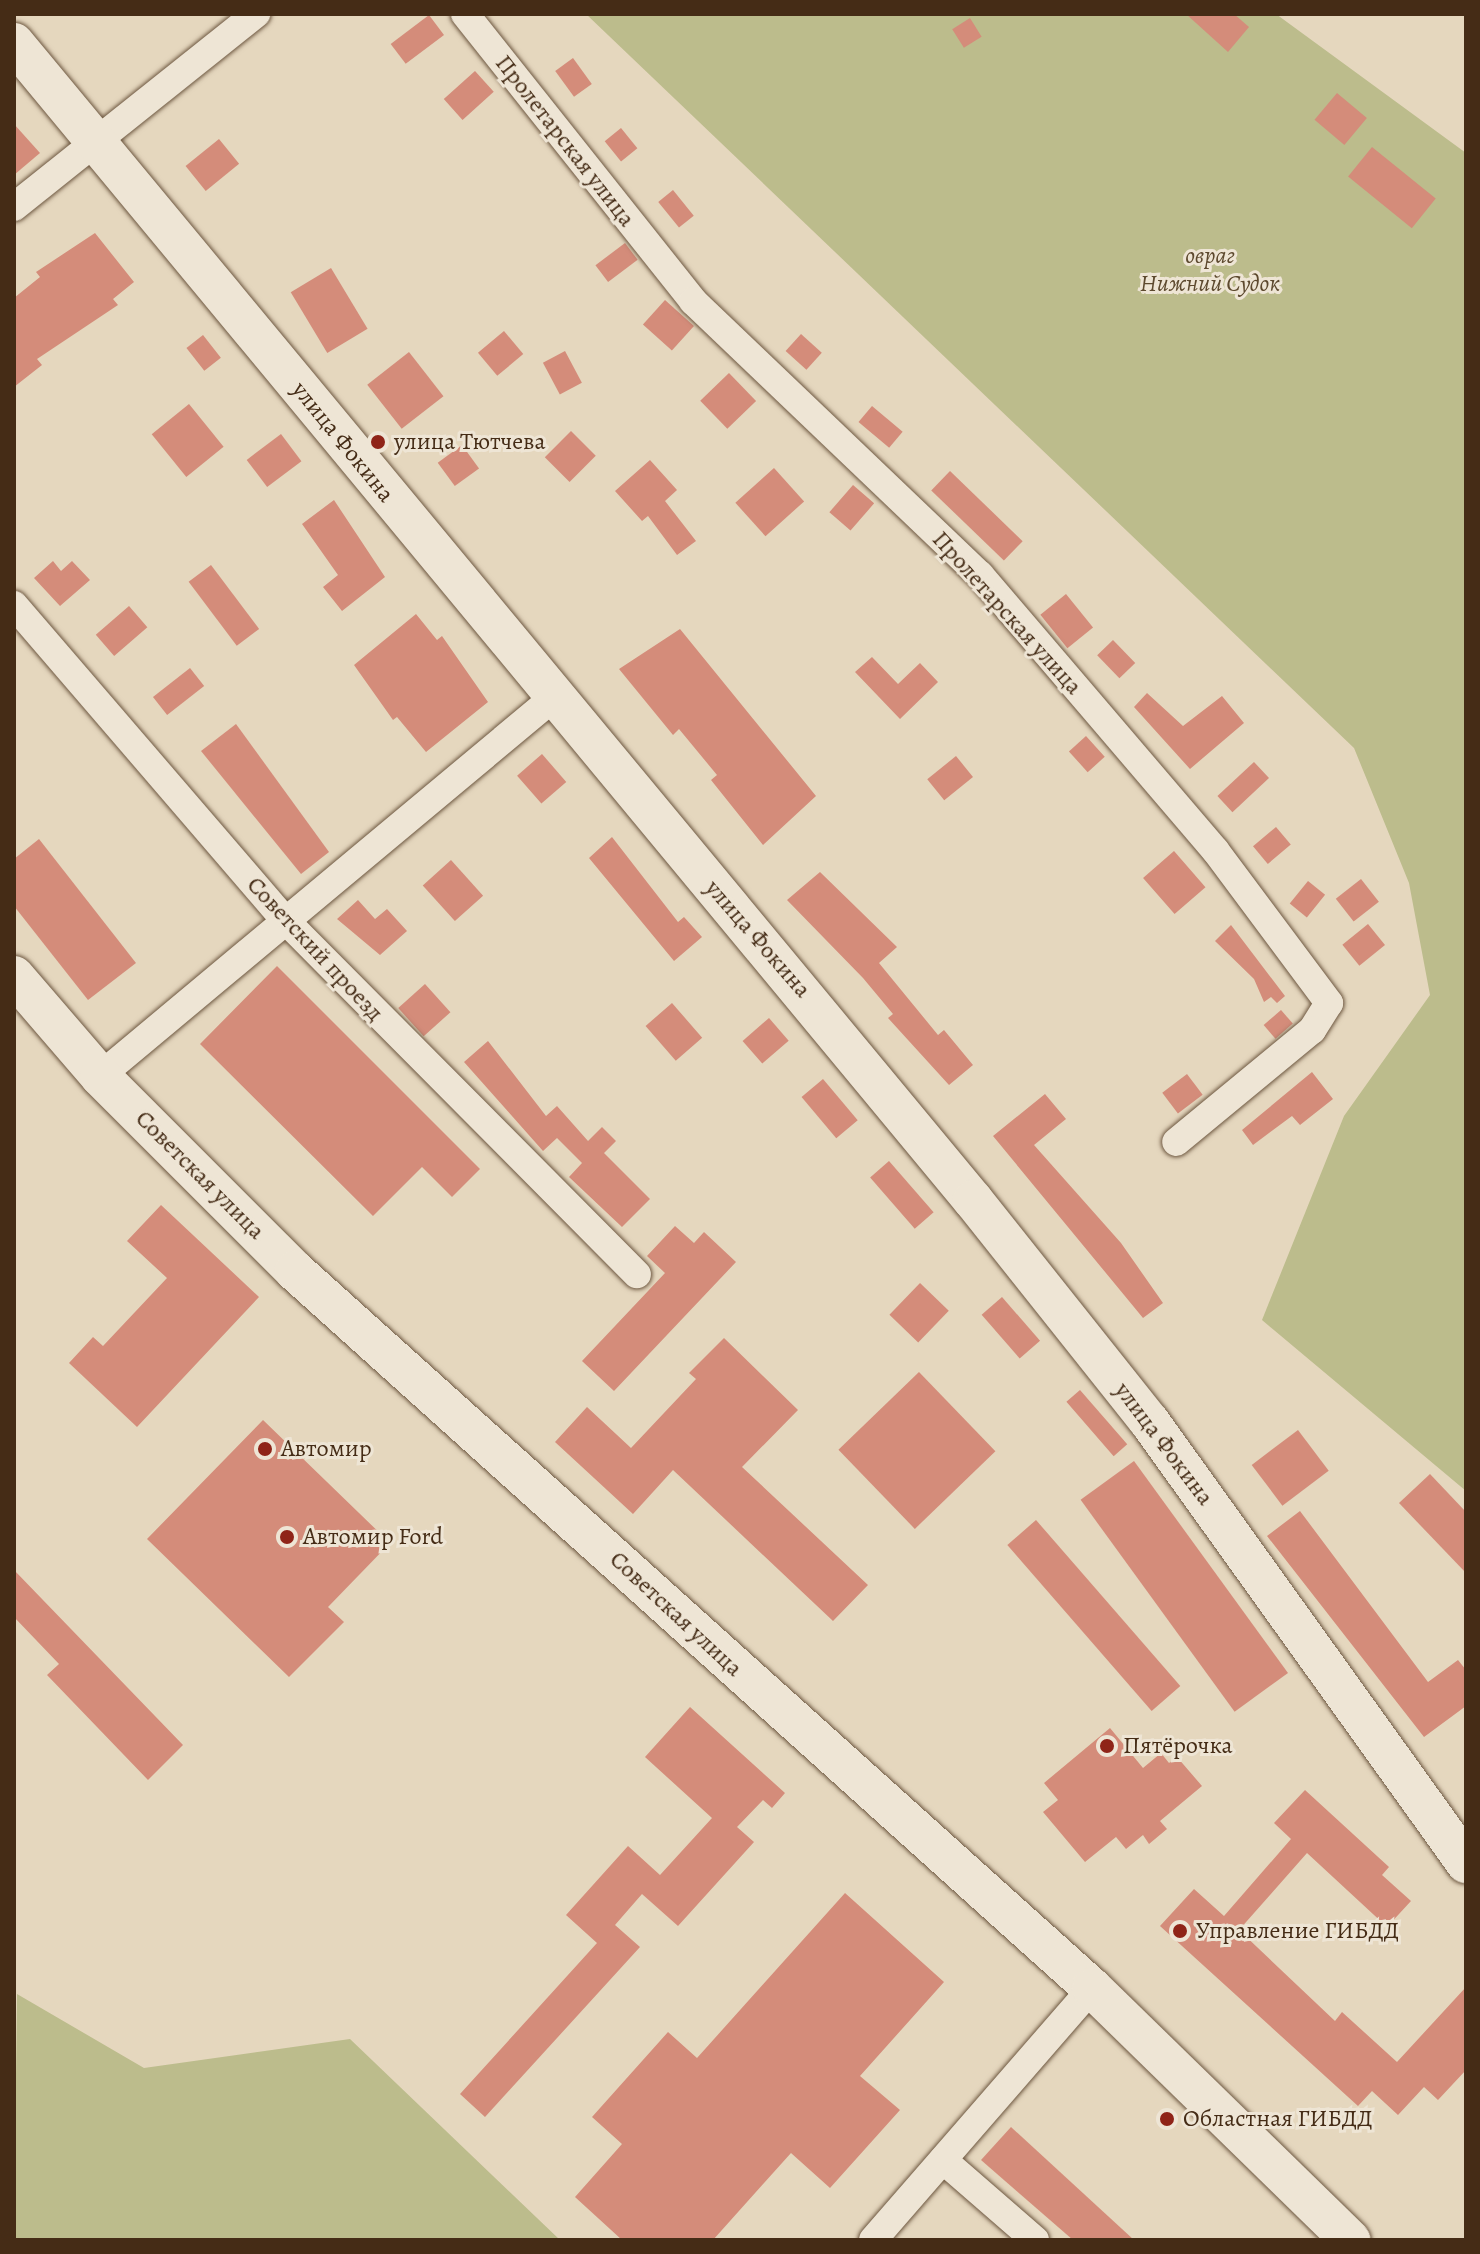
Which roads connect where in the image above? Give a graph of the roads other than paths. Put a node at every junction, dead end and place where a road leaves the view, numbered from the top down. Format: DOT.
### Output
graph roads {
  1 [pos="256,14"];
  2 [pos="465,14"];
  3 [pos="14,43"];
  4 [pos="95,140"];
  5 [pos="14,207"];
  6 [pos="14,605"];
  7 [pos="553,698"];
  8 [pos="286,921"];
  9 [pos="14,976"];
  10 [pos="100,1076"];
  11 [pos="1176,1142"];
  12 [pos="637,1274"];
  13 [pos="1466,1863"];
  14 [pos="1092,1988"];
  15 [pos="943,2160"];
  16 [pos="873,2240"];
  17 [pos="1035,2240"];
  18 [pos="1350,2240"];
  1 -- 4 [label="street"];
  2 -- 11 [label="street, Пролетарская улица"];
  3 -- 4 [label="main road, улица Фокина"];
  4 -- 5 [label="street"];
  4 -- 7 [label="main road, улица Фокина"];
  6 -- 8 [label="street, Советский проезд"];
  7 -- 8 [label="street"];
  7 -- 13 [label="main road, улица Фокина"];
  8 -- 10 [label="street"];
  8 -- 12 [label="street, Советский проезд"];
  9 -- 10 [label="main road, Советская улица"];
  10 -- 14 [label="main road, Советская улица"];
  14 -- 15 [label="street"];
  14 -- 18 [label="main road, Советская улица"];
  15 -- 16 [label="street"];
  15 -- 17 [label="street"];
}
